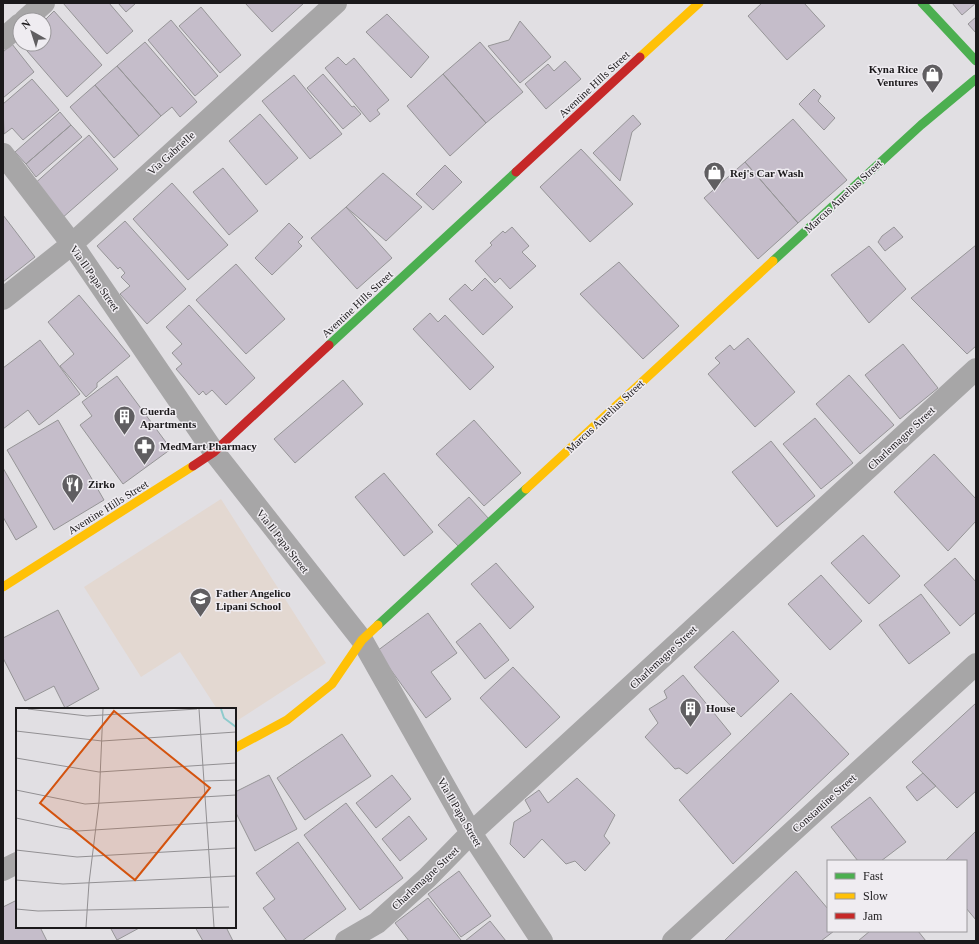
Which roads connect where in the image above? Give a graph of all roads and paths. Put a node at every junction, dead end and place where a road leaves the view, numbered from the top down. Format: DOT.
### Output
graph roads {
  1 [pos="44,3"];
  2 [pos="336,3"];
  3 [pos="699,3"];
  4 [pos="922,3"];
  5 [pos="33,12"];
  6 [pos="12,31"];
  7 [pos="3,38"];
  8 [pos="976,61"];
  9 [pos="976,80"];
  10 [pos="3,154"];
  11 [pos="72,244"];
  12 [pos="3,299"];
  13 [pos="976,369"];
  14 [pos="214,452"];
  15 [pos="3,587"];
  16 [pos="362,640"];
  17 [pos="976,664"];
  18 [pos="236,747"];
  19 [pos="471,833"];
  20 [pos="16,864"];
  21 [pos="3,870"];
  22 [pos="346,941"];
  23 [pos="542,941"];
  24 [pos="673,941"];
  1 -- 5 [label="street"];
  2 -- 11 [label="street, Via Gabrielle"];
  3 -- 14 [label="street, Aventine Hills Street"];
  4 -- 8 [label="street"];
  6 -- 7 [label="street"];
  9 -- 16 [label="street, Marcus Aurelius Street"];
  10 -- 11 [label="street, Via Il Papa Street"];
  11 -- 12 [label="street, Via Gabrielle"];
  11 -- 14 [label="street, Via Il Papa Street"];
  13 -- 19 [label="street, Charlemagne Street"];
  14 -- 15 [label="street, Aventine Hills Street"];
  14 -- 16 [label="street, Via Il Papa Street"];
  16 -- 18 [label="street, Marcus Aurelius Street"];
  16 -- 19 [label="street, Via Il Papa Street"];
  17 -- 24 [label="street, Constantine Street"];
  19 -- 22 [label="street, Charlemagne Street"];
  19 -- 23 [label="street, Via Il Papa Street"];
  20 -- 21 [label="street"];
}
